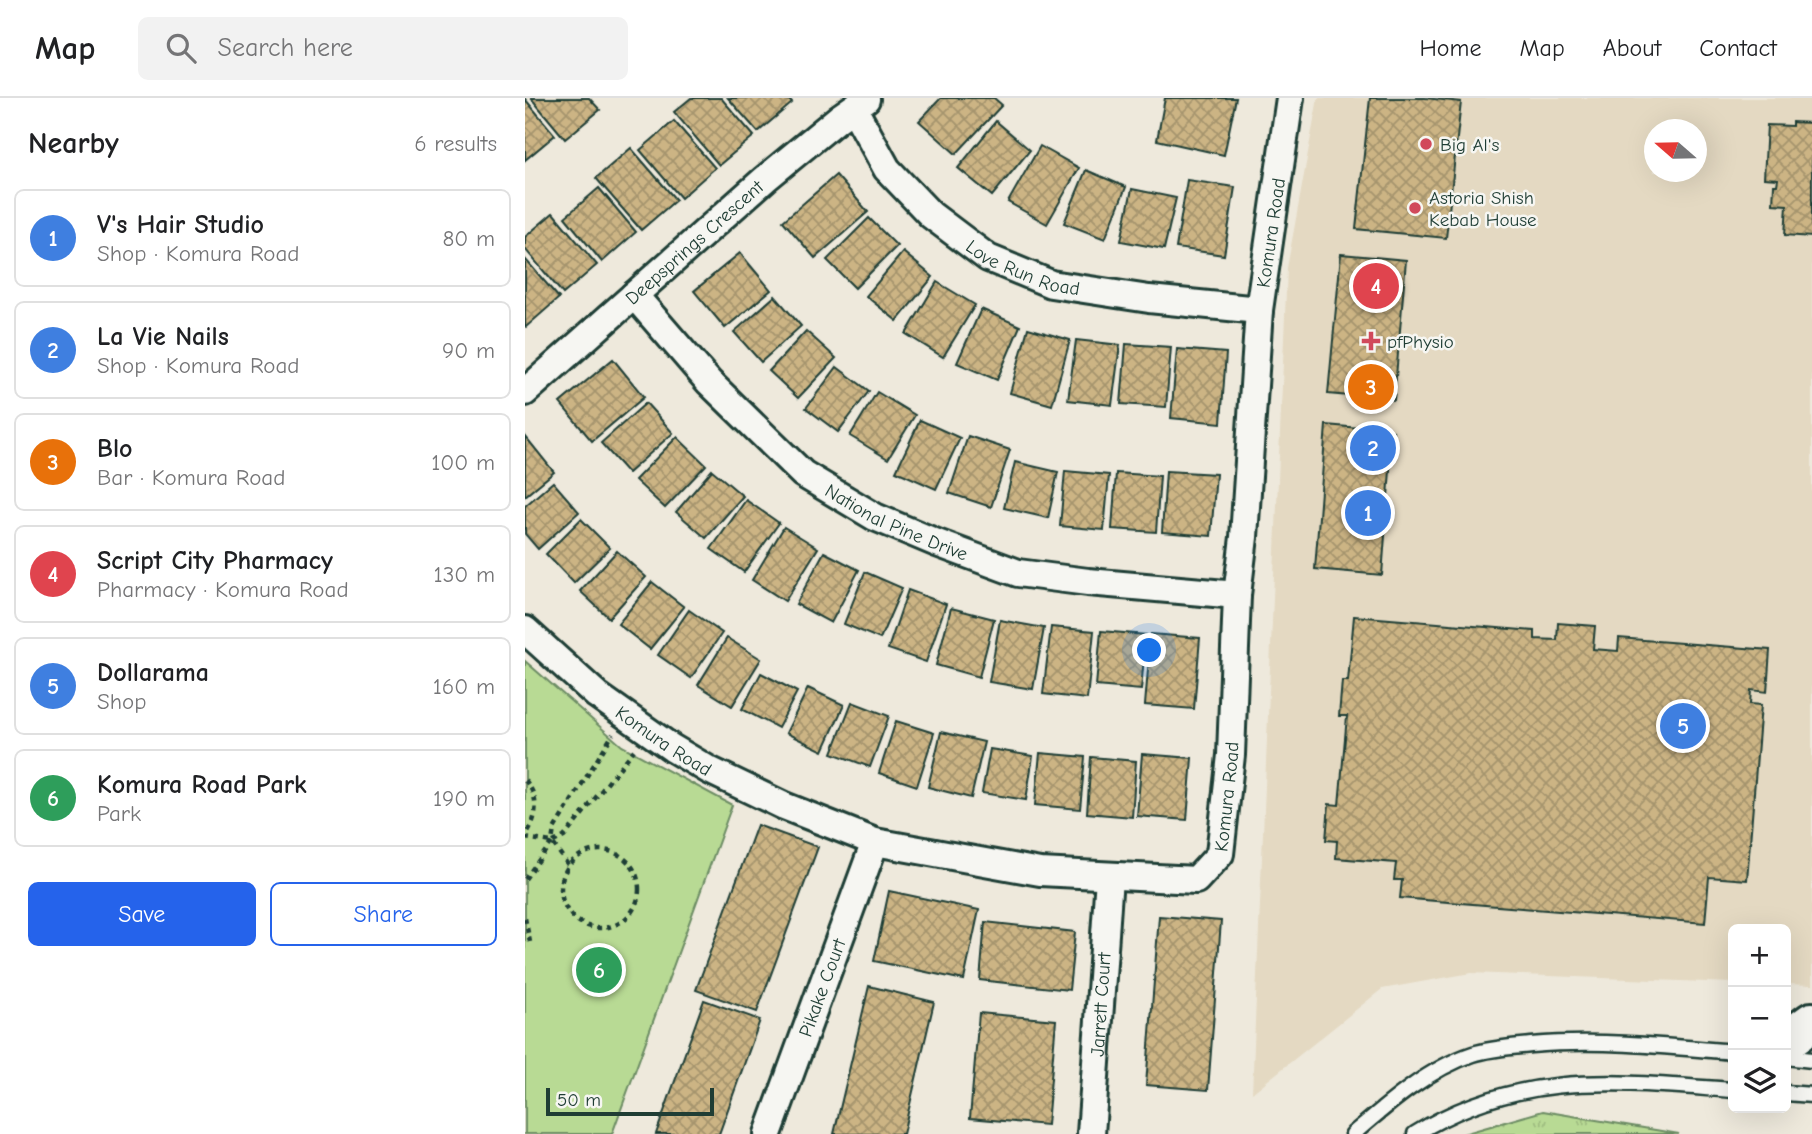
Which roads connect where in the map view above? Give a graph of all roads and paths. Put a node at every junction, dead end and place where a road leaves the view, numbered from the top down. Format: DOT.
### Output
graph roads {
  1 [pos="1290,98"];
  2 [pos="860,103"];
  3 [pos="634,295"];
  4 [pos="1259,310"];
  5 [pos="525,392"];
  6 [pos="1237,595"];
  7 [pos="525,630"];
  8 [pos="618,728"];
  9 [pos="639,744"];
  10 [pos="525,780"];
  11 [pos="525,837"];
  12 [pos="552,842"];
  13 [pos="875,842"];
  14 [pos="568,865"];
  15 [pos="1109,877"];
  16 [pos="525,879"];
  17 [pos="525,918"];
  18 [pos="530,942"];
  19 [pos="1812,1022"];
  20 [pos="1791,1037"];
  21 [pos="1728,1052"];
  22 [pos="1791,1058"];
  23 [pos="1812,1060"];
  24 [pos="1728,1090"];
  25 [pos="1791,1093"];
  26 [pos="1812,1095"];
  27 [pos="768,1134"];
  28 [pos="1091,1134"];
  29 [pos="1353,1134"];
  30 [pos="1415,1134"];
  1 -- 4 [label="street, Komura Road"];
  2 -- 3 [label="street, Deepsprings Crescent"];
  2 -- 4 [label="street, Love Run Road"];
  3 -- 5 [label="street, Deepsprings Crescent"];
  3 -- 6 [label="street, National Pine Drive"];
  4 -- 6 [label="street, Komura Road"];
  6 -- 15 [label="street, Komura Road"];
  7 -- 13 [label="street, Komura Road"];
  8 -- 12 [label="path"];
  9 -- 12 [label="path"];
  10 -- 11 [label="path"];
  11 -- 12 [label="path"];
  12 -- 14 [label="path"];
  12 -- 16 [label="path"];
  13 -- 15 [label="street, Komura Road"];
  13 -- 27 [label="street, Pikake Court"];
  14 -- 14 [label="path"];
  15 -- 28 [label="street, Jarrett Court"];
  17 -- 18 [label="path"];
  19 -- 20 [label="main road"];
  21 -- 29 [label="lane"];
  22 -- 23 [label="lane"];
  24 -- 30 [label="lane"];
  25 -- 26 [label="lane"];
}
